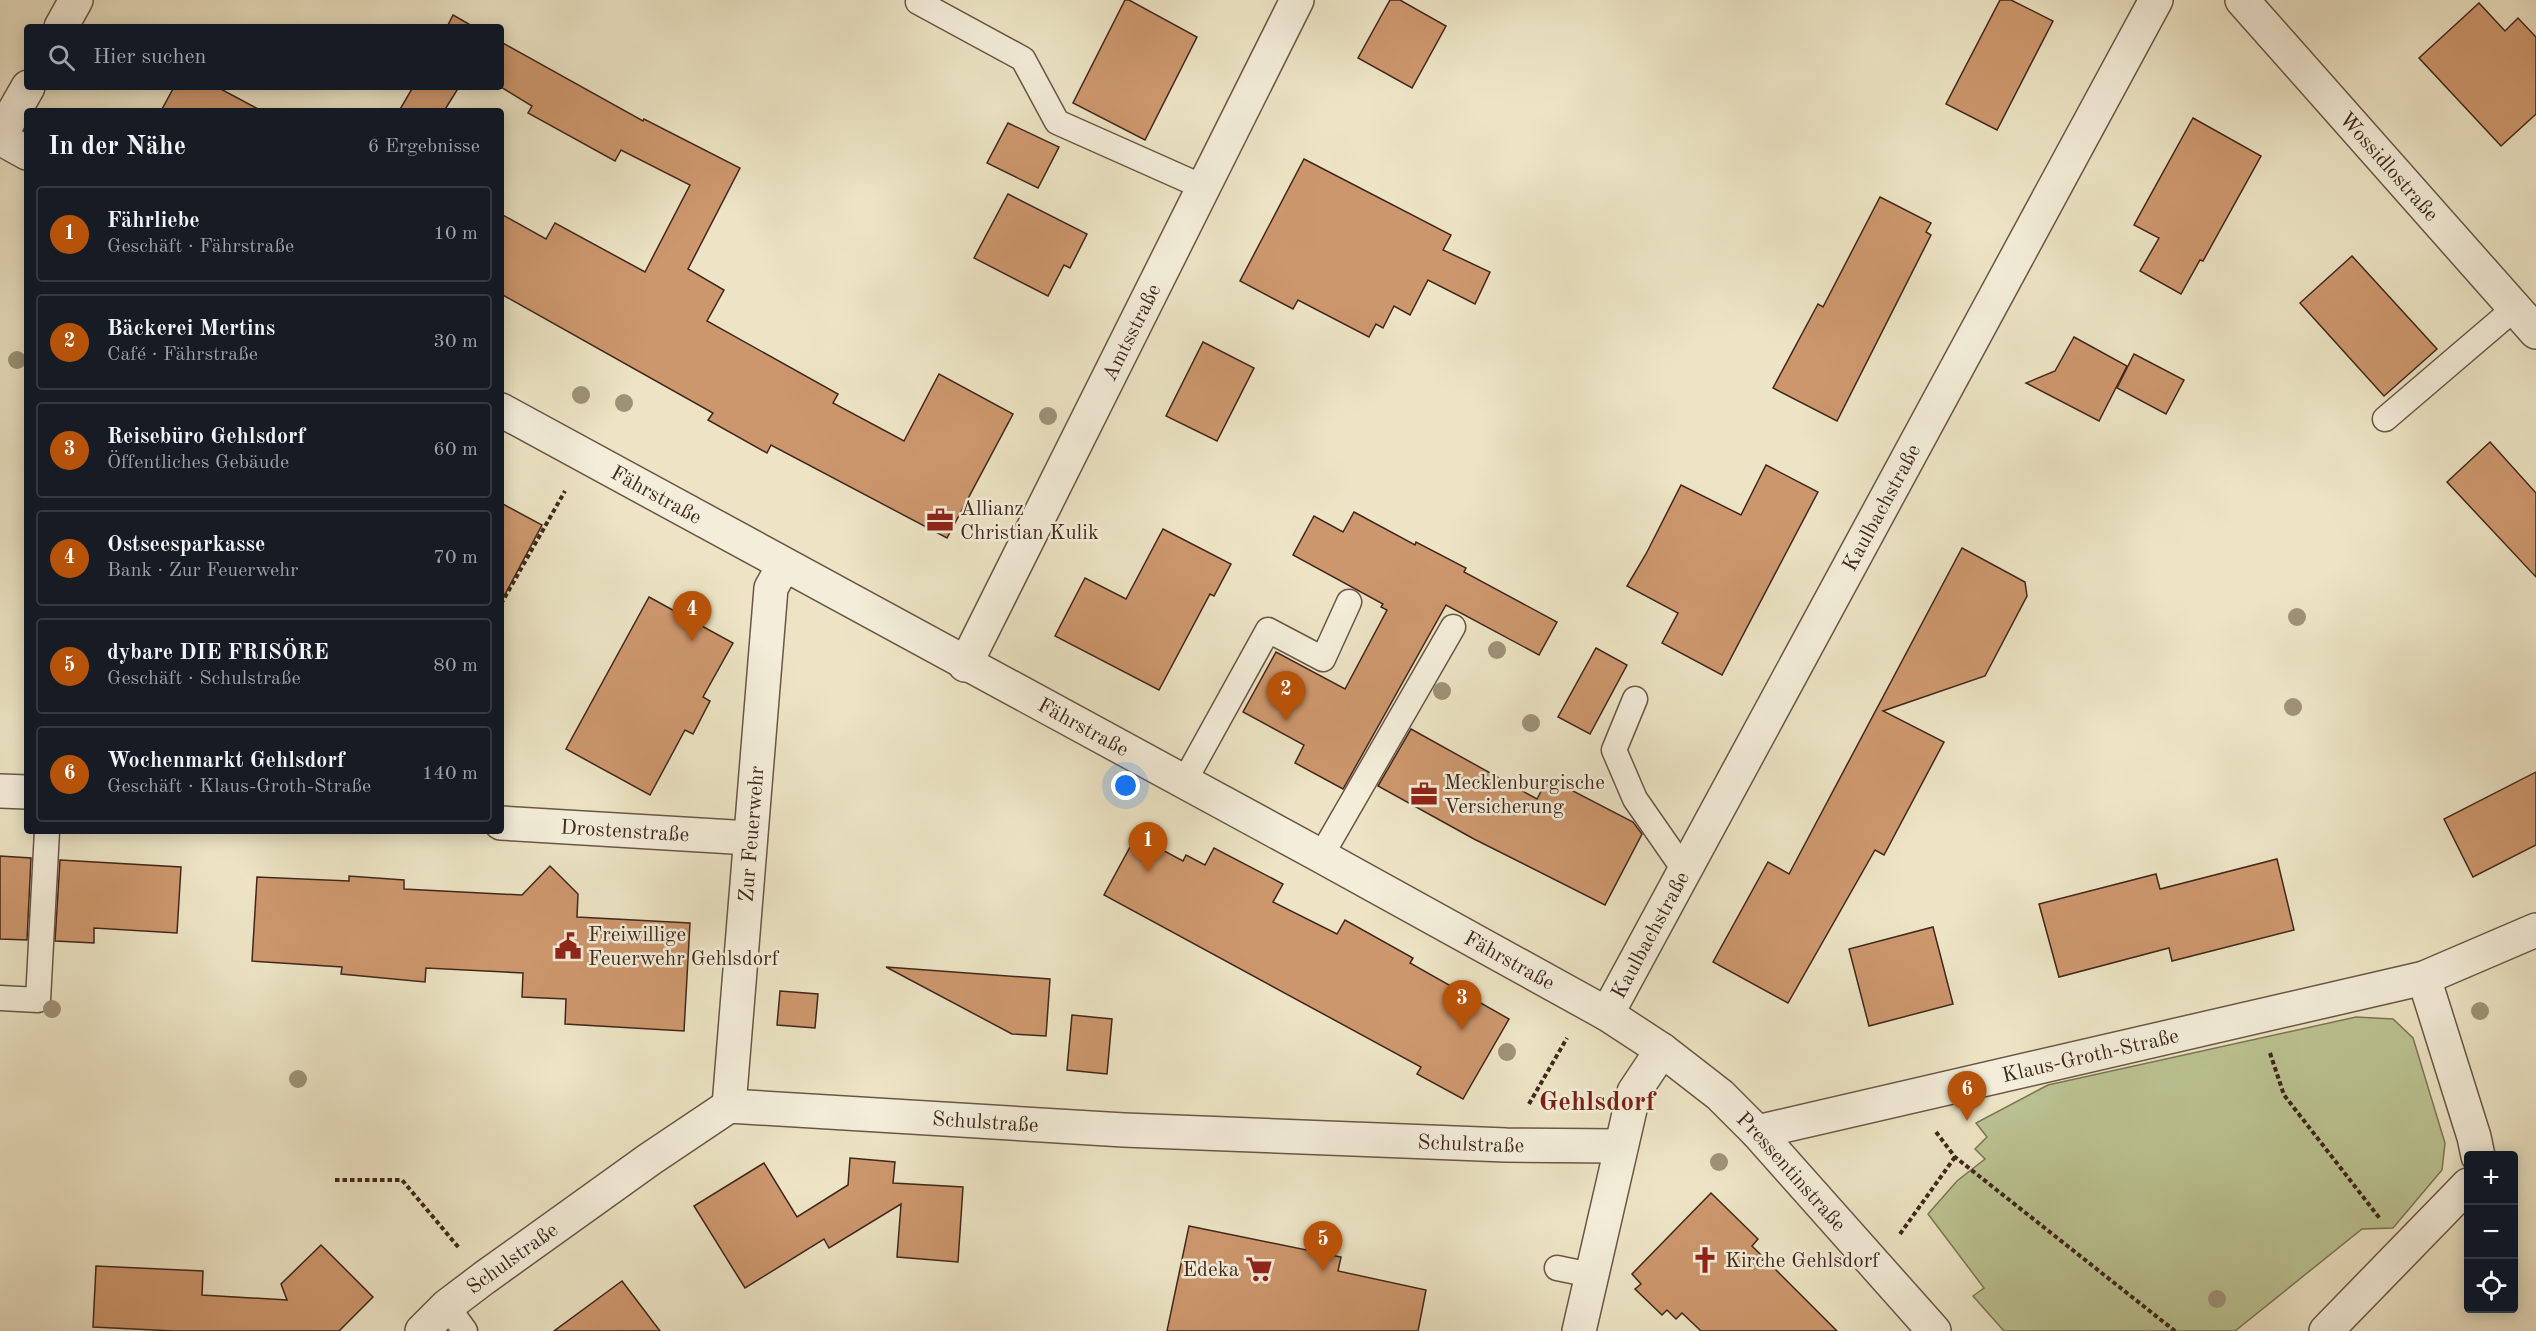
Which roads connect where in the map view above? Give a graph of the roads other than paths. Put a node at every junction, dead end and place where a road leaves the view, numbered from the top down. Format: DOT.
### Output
graph roads {
  1 [pos="76,0"];
  2 [pos="1297,0"];
  3 [pos="2156,0"];
  4 [pos="2242,0"];
  5 [pos="918,2"];
  6 [pos="63,24"];
  7 [pos="25,90"];
  8 [pos="0,137"];
  9 [pos="24,151"];
  10 [pos="1203,187"];
  11 [pos="2515,308"];
  12 [pos="2536,332"];
  13 [pos="504,412"];
  14 [pos="2385,419"];
  15 [pos="784,565"];
  16 [pos="1350,602"];
  17 [pos="1453,627"];
  18 [pos="965,665"];
  19 [pos="1635,699"];
  20 [pos="1184,782"];
  21 [pos="0,791"];
  22 [pos="24,792"];
  23 [pos="504,823"];
  24 [pos="47,834"];
  25 [pos="750,838"];
  26 [pos="1321,856"];
  27 [pos="1685,871"];
  28 [pos="2536,930"];
  29 [pos="2424,978"];
  30 [pos="0,998"];
  31 [pos="1598,1009"];
  32 [pos="1662,1050"];
  33 [pos="729,1106"];
  34 [pos="1757,1132"];
  35 [pos="1620,1146"];
  36 [pos="2477,1151"];
  37 [pos="2464,1190"];
  38 [pos="1557,1268"];
  39 [pos="1591,1275"];
  40 [pos="456,1318"];
  41 [pos="422,1331"];
  42 [pos="1579,1331"];
  43 [pos="1934,1331"];
  44 [pos="2326,1331"];
  1 -- 6 [label="street"];
  2 -- 10 [label="street, Amtsstraße"];
  3 -- 27 [label="street, Kaulbachstraße"];
  4 -- 11 [label="street, Wossidlostraße"];
  5 -- 10 [label="lane"];
  7 -- 8 [label="street"];
  8 -- 9 [label="street"];
  10 -- 18 [label="street, Amtsstraße"];
  11 -- 12 [label="street, Wossidlostraße"];
  11 -- 14 [label="lane"];
  13 -- 15 [label="street, Fährstraße"];
  15 -- 18 [label="street, Fährstraße"];
  15 -- 25 [label="street, Zur Feuerwehr"];
  16 -- 20 [label="lane"];
  17 -- 26 [label="lane"];
  18 -- 20 [label="street, Fährstraße"];
  19 -- 27 [label="lane"];
  20 -- 26 [label="street, Fährstraße"];
  21 -- 22 [label="street"];
  23 -- 25 [label="street, Drostenstraße"];
  24 -- 30 [label="lane"];
  25 -- 33 [label="street, Zur Feuerwehr"];
  26 -- 31 [label="street, Fährstraße"];
  27 -- 31 [label="street, Kaulbachstraße"];
  28 -- 29 [label="street, Klaus-Groth-Straße"];
  29 -- 34 [label="street, Klaus-Groth-Straße"];
  29 -- 36 [label="street"];
  31 -- 32 [label="street, Fährstraße"];
  32 -- 34 [label="street, Pressentinstraße"];
  32 -- 35 [label="street"];
  33 -- 35 [label="street, Schulstraße"];
  33 -- 40 [label="street, Schulstraße"];
  34 -- 43 [label="street, Pressentinstraße"];
  35 -- 39 [label="street"];
  37 -- 44 [label="street"];
  38 -- 39 [label="lane"];
  39 -- 42 [label="street"];
  40 -- 41 [label="street, Schulstraße"];
}
